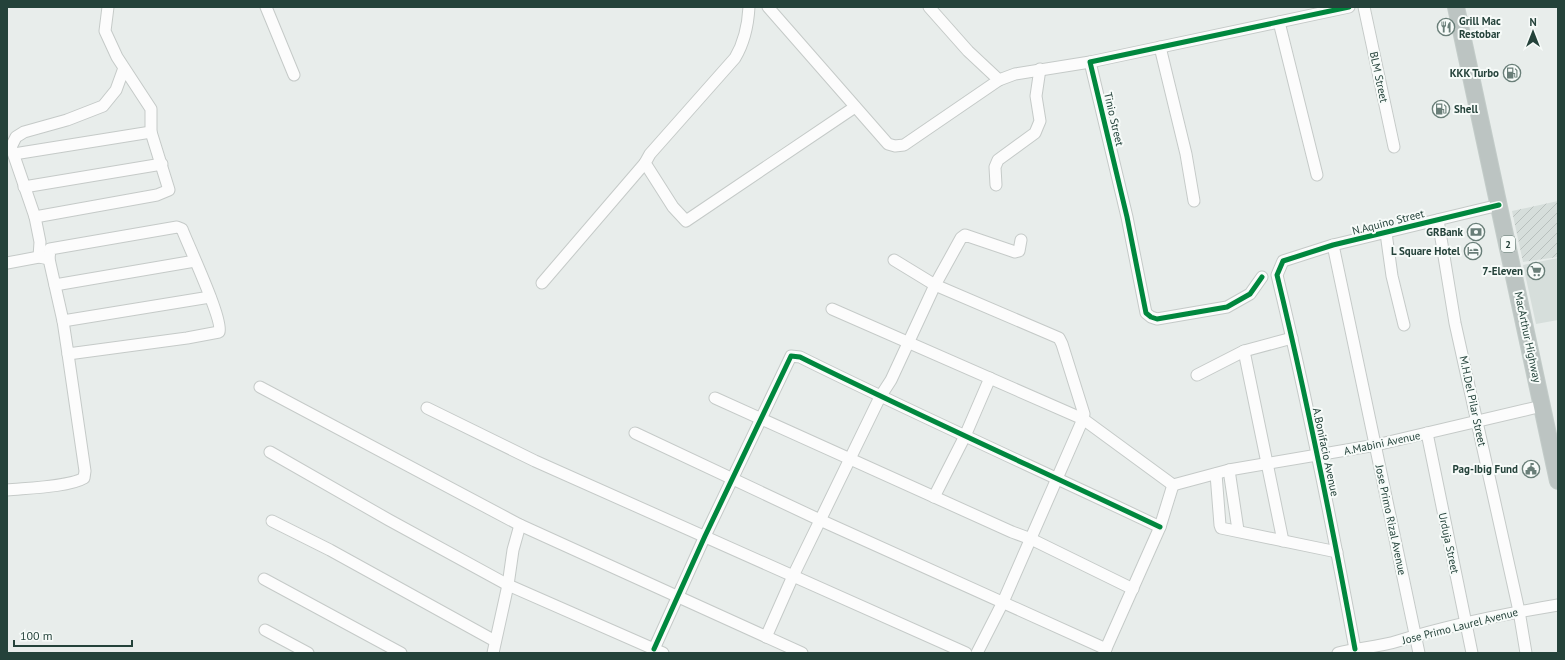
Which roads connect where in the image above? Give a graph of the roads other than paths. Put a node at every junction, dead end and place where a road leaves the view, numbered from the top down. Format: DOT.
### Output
graph roads {
  1 [pos="108,7"];
  2 [pos="266,7"];
  3 [pos="749,7"];
  4 [pos="768,7"];
  5 [pos="929,7"];
  6 [pos="1349,7"];
  7 [pos="1364,7"];
  8 [pos="1456,7"];
  9 [pos="1308,11"];
  10 [pos="1279,22"];
  11 [pos="1160,48"];
  12 [pos="1090,62"];
  13 [pos="124,68"];
  14 [pos="1040,69"];
  15 [pos="294,75"];
  16 [pos="999,80"];
  17 [pos="856,107"];
  18 [pos="151,132"];
  19 [pos="1394,147"];
  20 [pos="14,154"];
  21 [pos="645,163"];
  22 [pos="162,164"];
  23 [pos="1316,175"];
  24 [pos="996,185"];
  25 [pos="24,187"];
  26 [pos="1194,201"];
  27 [pos="1499,205"];
  28 [pos="35,217"];
  29 [pos="1438,220"];
  30 [pos="1386,233"];
  31 [pos="1021,240"];
  32 [pos="1333,245"];
  33 [pos="44,258"];
  34 [pos="894,260"];
  35 [pos="1283,261"];
  36 [pos="195,262"];
  37 [pos="7,263"];
  38 [pos="1262,277"];
  39 [pos="542,283"];
  40 [pos="55,285"];
  41 [pos="935,285"];
  42 [pos="210,297"];
  43 [pos="832,309"];
  44 [pos="63,321"];
  45 [pos="1404,325"];
  46 [pos="1292,338"];
  47 [pos="908,342"];
  48 [pos="1244,351"];
  49 [pos="68,354"];
  50 [pos="1197,375"];
  51 [pos="990,378"];
  52 [pos="260,387"];
  53 [pos="880,397"];
  54 [pos="714,398"];
  55 [pos="1542,406"];
  56 [pos="427,408"];
  57 [pos="762,418"];
  58 [pos="1083,419"];
  59 [pos="1477,421"];
  60 [pos="635,433"];
  61 [pos="1427,433"];
  62 [pos="965,436"];
  63 [pos="1376,445"];
  64 [pos="270,452"];
  65 [pos="1317,456"];
  66 [pos="851,458"];
  67 [pos="1268,464"];
  68 [pos="1229,470"];
  69 [pos="1216,474"];
  70 [pos="733,478"];
  71 [pos="1058,478"];
  72 [pos="1558,481"];
  73 [pos="1173,484"];
  74 [pos="7,490"];
  75 [pos="934,497"];
  76 [pos="820,520"];
  77 [pos="272,521"];
  78 [pos="520,525"];
  79 [pos="1160,527"];
  80 [pos="1238,530"];
  81 [pos="704,536"];
  82 [pos="1031,539"];
  83 [pos="1283,541"];
  84 [pos="1337,552"];
  85 [pos="793,576"];
  86 [pos="264,579"];
  87 [pos="508,585"];
  88 [pos="1134,589"];
  89 [pos="678,598"];
  90 [pos="1003,602"];
  91 [pos="1558,605"];
  92 [pos="1519,611"];
  93 [pos="1466,623"];
  94 [pos="266,630"];
  95 [pos="1414,635"];
  96 [pos="766,637"];
  97 [pos="495,641"];
  98 [pos="1397,641"];
  99 [pos="1355,649"];
  100 [pos="658,651"];
  101 [pos="1105,651"];
  102 [pos="308,653"];
  103 [pos="401,653"];
  104 [pos="493,653"];
  105 [pos="802,653"];
  106 [pos="966,653"];
  107 [pos="977,653"];
  108 [pos="1342,653"];
  109 [pos="1394,653"];
  110 [pos="1419,653"];
  111 [pos="1472,653"];
  112 [pos="1526,653"];
  1 -- 13 [label="street"];
  2 -- 15 [label="street"];
  3 -- 21 [label="street"];
  4 -- 17 [label="street"];
  5 -- 16 [label="street"];
  6 -- 9 [label="street"];
  7 -- 19 [label="street, BLM Street"];
  8 -- 27 [label="highway, MacArthur Highway / 2"];
  9 -- 10 [label="street"];
  10 -- 11 [label="street"];
  10 -- 23 [label="street"];
  11 -- 12 [label="street"];
  11 -- 26 [label="street"];
  12 -- 14 [label="street"];
  12 -- 38 [label="street, Tinio Street"];
  13 -- 18 [label="street"];
  13 -- 20 [label="street"];
  14 -- 16 [label="street"];
  14 -- 24 [label="street"];
  16 -- 17 [label="street"];
  17 -- 21 [label="street"];
  18 -- 20 [label="street"];
  18 -- 22 [label="street"];
  20 -- 25 [label="street"];
  21 -- 39 [label="street"];
  22 -- 25 [label="street"];
  22 -- 28 [label="street"];
  25 -- 28 [label="street"];
  27 -- 29 [label="street, N.Aquino Street"];
  27 -- 55 [label="highway, MacArthur Highway / 2"];
  28 -- 33 [label="street"];
  29 -- 30 [label="street, N.Aquino Street"];
  29 -- 59 [label="street, M.H.Del Pilar Street"];
  30 -- 32 [label="street, N.Aquino Street"];
  30 -- 45 [label="street"];
  31 -- 41 [label="street"];
  32 -- 35 [label="street, N.Aquino Street"];
  32 -- 63 [label="street, Jose Primo Rizal Avenue"];
  33 -- 36 [label="street"];
  33 -- 37 [label="street"];
  33 -- 40 [label="street"];
  34 -- 41 [label="street"];
  35 -- 46 [label="street, A.Bonifacio Avenue"];
  36 -- 40 [label="street"];
  36 -- 42 [label="street"];
  40 -- 44 [label="street"];
  41 -- 47 [label="street"];
  41 -- 58 [label="street"];
  42 -- 44 [label="street"];
  42 -- 49 [label="street"];
  43 -- 47 [label="street"];
  44 -- 49 [label="street"];
  46 -- 48 [label="street"];
  46 -- 65 [label="street, A.Bonifacio Avenue"];
  47 -- 51 [label="street"];
  47 -- 53 [label="street"];
  48 -- 50 [label="street"];
  48 -- 67 [label="street"];
  49 -- 74 [label="street"];
  51 -- 58 [label="street"];
  51 -- 62 [label="street"];
  52 -- 78 [label="street"];
  53 -- 57 [label="street"];
  53 -- 62 [label="street"];
  53 -- 66 [label="street"];
  54 -- 57 [label="street"];
  55 -- 59 [label="street, A.Mabini Avenue"];
  55 -- 72 [label="highway, MacArthur Highway / 2"];
  56 -- 81 [label="street"];
  57 -- 66 [label="street"];
  57 -- 70 [label="street"];
  58 -- 71 [label="street"];
  58 -- 73 [label="street"];
  59 -- 61 [label="street, A.Mabini Avenue"];
  59 -- 92 [label="street, M.H.Del Pilar Street"];
  60 -- 70 [label="street"];
  61 -- 63 [label="street, A.Mabini Avenue"];
  61 -- 93 [label="street, Urduja Street"];
  62 -- 71 [label="street"];
  62 -- 75 [label="street"];
  63 -- 65 [label="street, A.Mabini Avenue"];
  63 -- 95 [label="street, Jose Primo Rizal Avenue"];
  64 -- 87 [label="street"];
  65 -- 67 [label="street, A.Mabini Avenue"];
  65 -- 84 [label="street, A.Bonifacio Avenue"];
  66 -- 75 [label="street"];
  66 -- 76 [label="street"];
  67 -- 68 [label="street, A.Mabini Avenue"];
  67 -- 83 [label="street"];
  68 -- 69 [label="street, A.Mabini Avenue"];
  68 -- 80 [label="street"];
  69 -- 73 [label="street, A.Mabini Avenue"];
  69 -- 80 [label="street"];
  70 -- 76 [label="street"];
  70 -- 81 [label="street"];
  71 -- 79 [label="street"];
  71 -- 82 [label="street"];
  73 -- 79 [label="street"];
  75 -- 82 [label="street"];
  76 -- 85 [label="street"];
  76 -- 90 [label="street"];
  77 -- 97 [label="street"];
  78 -- 87 [label="street"];
  78 -- 89 [label="street"];
  79 -- 88 [label="street"];
  80 -- 83 [label="street"];
  81 -- 85 [label="street"];
  81 -- 89 [label="street"];
  82 -- 88 [label="street"];
  82 -- 90 [label="street"];
  83 -- 84 [label="street"];
  84 -- 99 [label="street, A.Bonifacio Avenue"];
  85 -- 96 [label="street"];
  85 -- 106 [label="street"];
  86 -- 103 [label="street"];
  87 -- 97 [label="street"];
  87 -- 100 [label="street"];
  88 -- 101 [label="street"];
  89 -- 96 [label="street"];
  89 -- 100 [label="street"];
  90 -- 101 [label="street"];
  90 -- 107 [label="street"];
  91 -- 92 [label="street, Jose Primo Laurel Avenue"];
  92 -- 93 [label="street, Jose Primo Laurel Avenue"];
  92 -- 112 [label="street, M.H.Del Pilar Street"];
  93 -- 95 [label="street, Jose Primo Laurel Avenue"];
  93 -- 111 [label="street, Urduja Street"];
  94 -- 102 [label="street"];
  95 -- 98 [label="street, Jose Primo Laurel Avenue"];
  95 -- 110 [label="street, Jose Primo Rizal Avenue"];
  96 -- 105 [label="street"];
  97 -- 104 [label="street"];
  98 -- 99 [label="street, Jose Primo Laurel Avenue"];
  98 -- 109 [label="street"];
  99 -- 108 [label="street, Jose Primo Laurel Avenue"];
}
